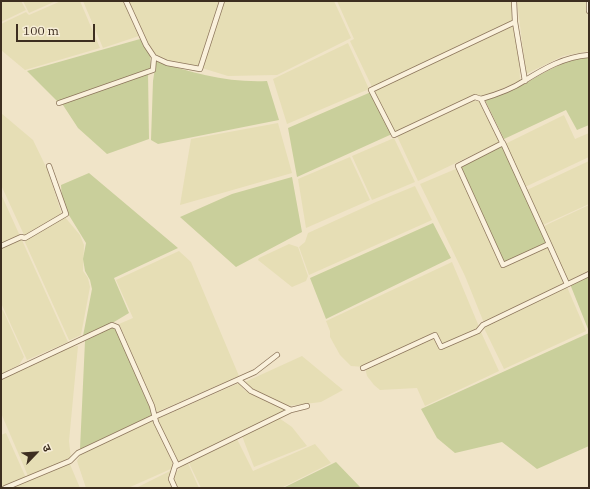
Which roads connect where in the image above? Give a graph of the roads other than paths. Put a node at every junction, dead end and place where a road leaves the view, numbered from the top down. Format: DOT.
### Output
graph roads {
  1 [pos="126,1"];
  2 [pos="222,1"];
  3 [pos="514,1"];
  4 [pos="588,1"];
  5 [pos="589,11"];
  6 [pos="516,22"];
  7 [pos="589,54"];
  8 [pos="154,57"];
  9 [pos="524,81"];
  10 [pos="481,99"];
  11 [pos="59,103"];
  12 [pos="503,144"];
  13 [pos="49,166"];
  14 [pos="549,244"];
  15 [pos="1,246"];
  16 [pos="589,274"];
  17 [pos="567,284"];
  18 [pos="277,354"];
  19 [pos="363,368"];
  20 [pos="1,377"];
  21 [pos="239,380"];
  22 [pos="307,406"];
  23 [pos="291,410"];
  24 [pos="155,416"];
  25 [pos="176,466"];
  26 [pos="5,488"];
  27 [pos="175,488"];
  1 -- 8 [label="street"];
  2 -- 8 [label="street"];
  3 -- 6 [label="street"];
  4 -- 5 [label="street"];
  6 -- 9 [label="street"];
  6 -- 10 [label="street"];
  7 -- 9 [label="street"];
  8 -- 11 [label="street"];
  9 -- 10 [label="street"];
  10 -- 12 [label="street"];
  12 -- 14 [label="street"];
  12 -- 14 [label="street"];
  13 -- 15 [label="street"];
  14 -- 17 [label="street"];
  16 -- 17 [label="street"];
  17 -- 19 [label="street"];
  18 -- 21 [label="street"];
  20 -- 24 [label="street"];
  21 -- 23 [label="street"];
  21 -- 24 [label="street"];
  22 -- 23 [label="street"];
  23 -- 25 [label="street"];
  24 -- 25 [label="street"];
  24 -- 26 [label="street"];
  25 -- 27 [label="street"];
}
